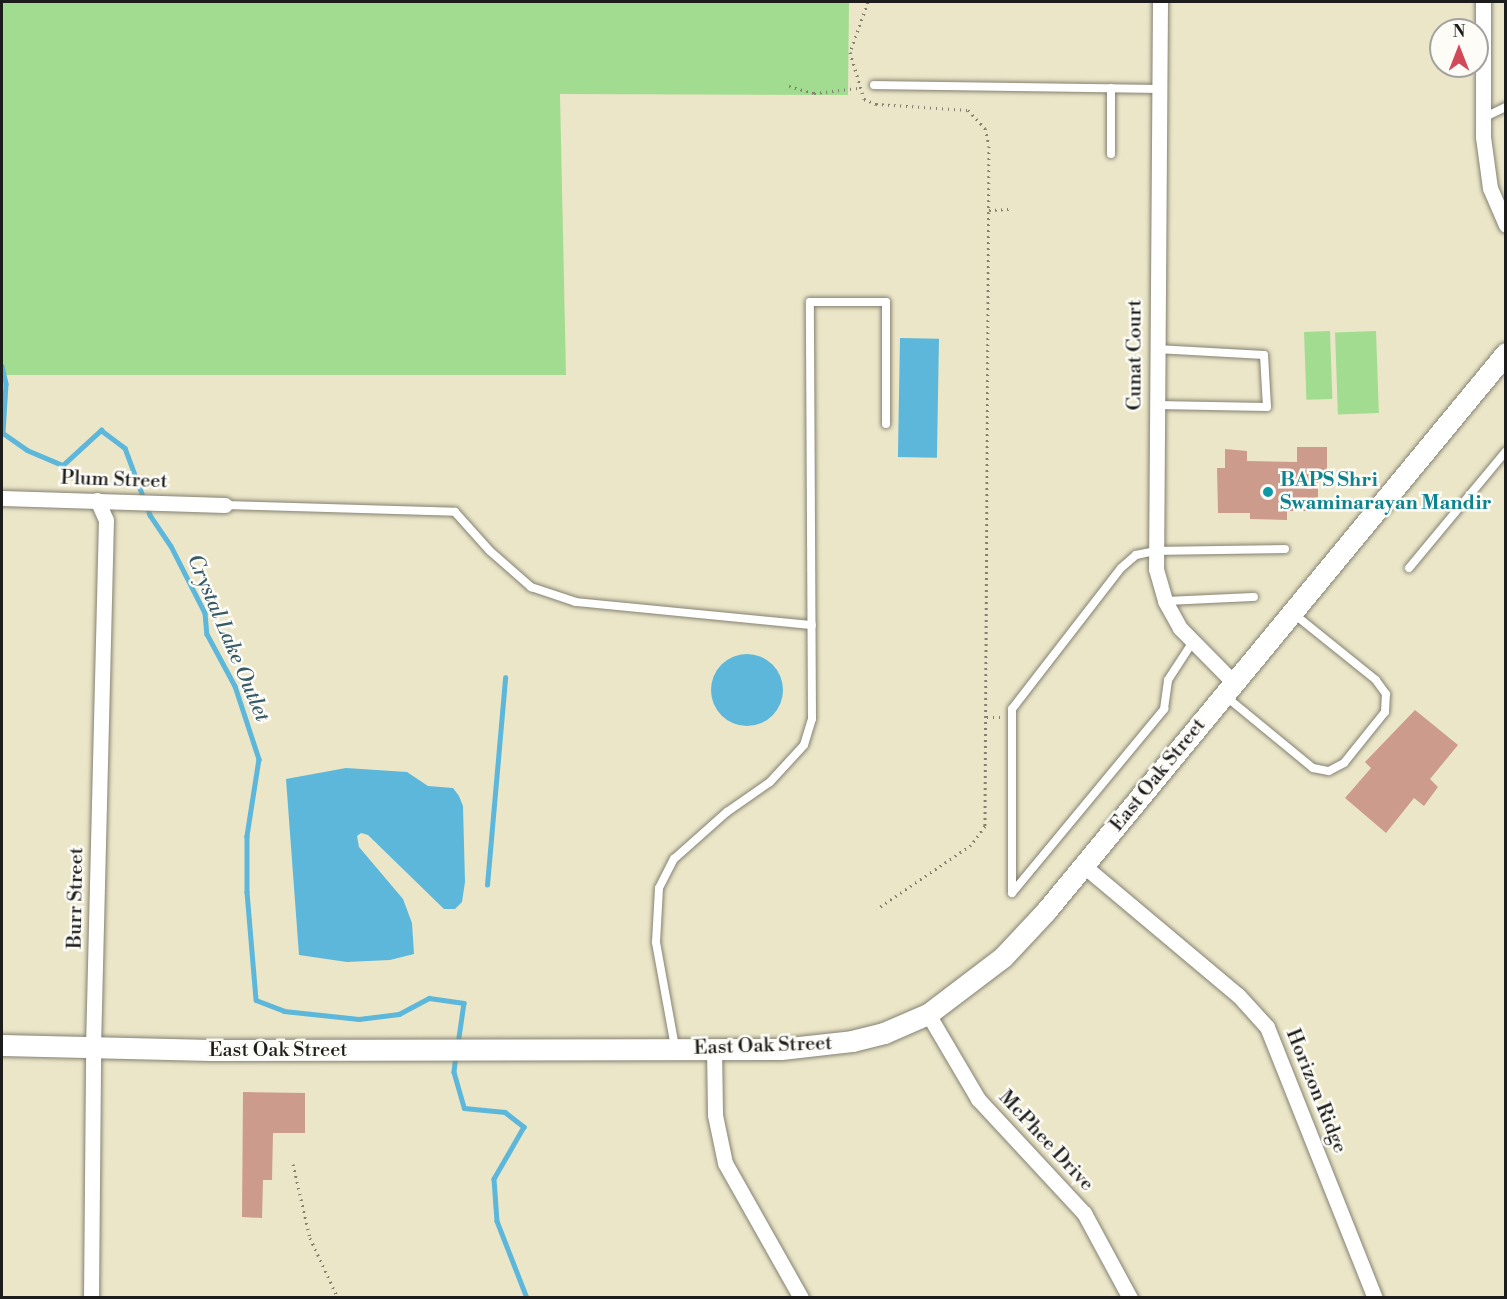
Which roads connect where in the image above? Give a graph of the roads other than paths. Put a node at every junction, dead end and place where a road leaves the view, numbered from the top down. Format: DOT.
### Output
graph roads {
  1 [pos="1160,2"];
  2 [pos="1483,2"];
  3 [pos="874,85"];
  4 [pos="1111,88"];
  5 [pos="1157,89"];
  6 [pos="1506,107"];
  7 [pos="1483,118"];
  8 [pos="1111,154"];
  9 [pos="1504,219"];
  10 [pos="1156,349"];
  11 [pos="1506,353"];
  12 [pos="1156,405"];
  13 [pos="886,424"];
  14 [pos="1506,451"];
  15 [pos="2,498"];
  16 [pos="97,500"];
  17 [pos="225,505"];
  18 [pos="1285,549"];
  19 [pos="1155,552"];
  20 [pos="1409,568"];
  21 [pos="1254,597"];
  22 [pos="1166,601"];
  23 [pos="1292,613"];
  24 [pos="812,625"];
  25 [pos="1192,643"];
  26 [pos="1228,688"];
  27 [pos="1084,866"];
  28 [pos="928,1014"];
  29 [pos="2,1045"];
  30 [pos="93,1047"];
  31 [pos="675,1048"];
  32 [pos="714,1048"];
  33 [pos="91,1298"];
  34 [pos="801,1298"];
  35 [pos="1130,1298"];
  36 [pos="1375,1298"];
  1 -- 5 [label="street, Cunat Court"];
  2 -- 7 [label="street"];
  3 -- 4 [label="lane"];
  4 -- 5 [label="lane"];
  4 -- 8 [label="lane"];
  5 -- 10 [label="street, Cunat Court"];
  6 -- 7 [label="lane"];
  7 -- 9 [label="street"];
  10 -- 12 [label="street, Cunat Court"];
  10 -- 12 [label="lane"];
  11 -- 23 [label="street, East Oak Street"];
  12 -- 19 [label="street, Cunat Court"];
  13 -- 24 [label="lane"];
  14 -- 20 [label="lane"];
  15 -- 16 [label="street, Plum Street"];
  16 -- 17 [label="street, Plum Street"];
  16 -- 30 [label="street, Burr Street"];
  17 -- 24 [label="lane"];
  18 -- 19 [label="lane"];
  19 -- 22 [label="street, Cunat Court"];
  19 -- 25 [label="lane"];
  21 -- 22 [label="lane"];
  22 -- 25 [label="street, Cunat Court"];
  23 -- 26 [label="street, East Oak Street"];
  23 -- 26 [label="lane"];
  24 -- 31 [label="lane"];
  25 -- 26 [label="street, Cunat Court"];
  26 -- 27 [label="street, East Oak Street"];
  27 -- 28 [label="street, East Oak Street"];
  27 -- 36 [label="street, Horizon Ridge"];
  28 -- 32 [label="street, East Oak Street"];
  28 -- 35 [label="street, McPhee Drive"];
  29 -- 30 [label="street, East Oak Street"];
  30 -- 31 [label="street, East Oak Street"];
  30 -- 33 [label="street, Burr Street"];
  31 -- 32 [label="street, East Oak Street"];
  32 -- 34 [label="street"];
}
